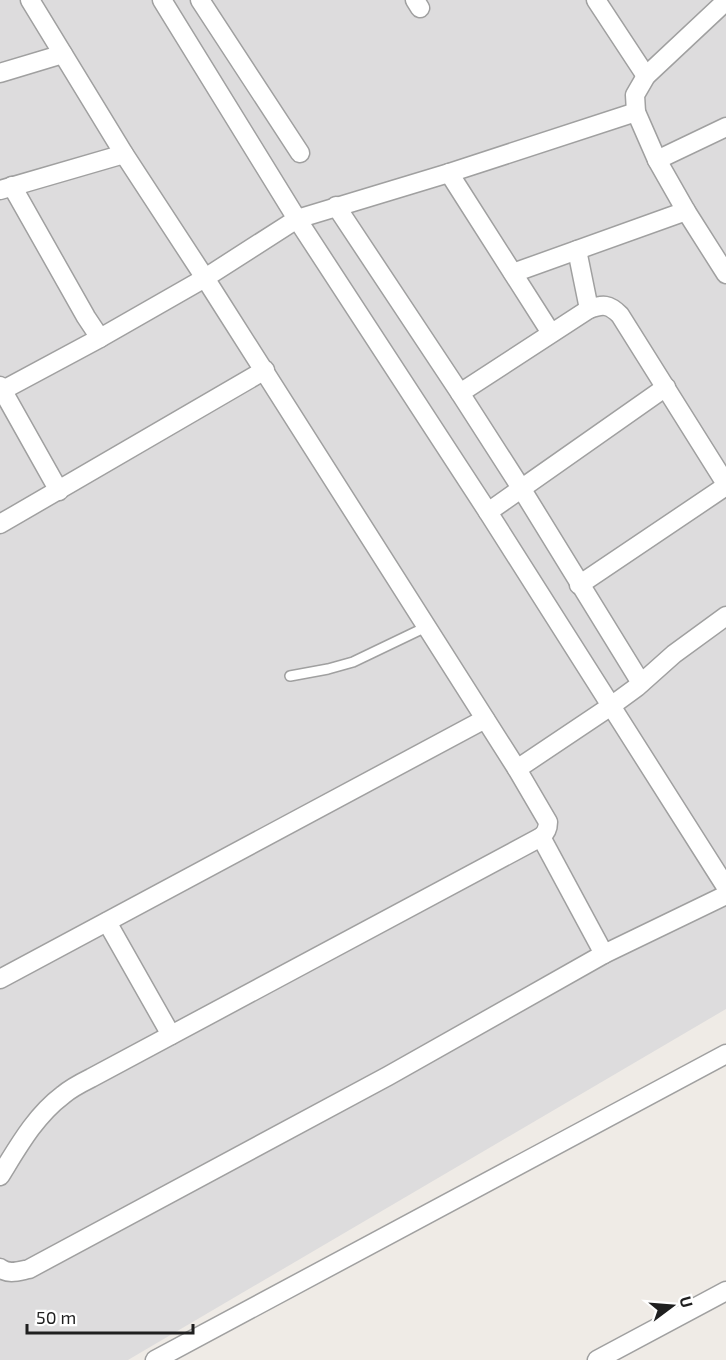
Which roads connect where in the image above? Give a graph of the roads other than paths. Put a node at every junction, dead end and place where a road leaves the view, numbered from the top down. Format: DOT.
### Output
graph roads {
  1 [pos="30,0"];
  2 [pos="162,0"];
  3 [pos="200,0"];
  4 [pos="596,0"];
  5 [pos="726,1"];
  6 [pos="63,54"];
  7 [pos="0,73"];
  8 [pos="646,76"];
  9 [pos="636,112"];
  10 [pos="726,127"];
  11 [pos="300,153"];
  12 [pos="124,154"];
  13 [pos="657,160"];
  14 [pos="449,173"];
  15 [pos="6,188"];
  16 [pos="332,208"];
  17 [pos="686,211"];
  18 [pos="302,217"];
  19 [pos="577,250"];
  20 [pos="513,273"];
  21 [pos="726,274"];
  22 [pos="205,278"];
  23 [pos="589,309"];
  24 [pos="551,333"];
  25 [pos="100,338"];
  26 [pos="265,370"];
  27 [pos="666,387"];
  28 [pos="1,388"];
  29 [pos="460,393"];
  30 [pos="726,485"];
  31 [pos="59,491"];
  32 [pos="517,492"];
  33 [pos="492,510"];
  34 [pos="0,524"];
  35 [pos="579,585"];
  36 [pos="726,616"];
  37 [pos="426,627"];
  38 [pos="290,676"];
  39 [pos="639,685"];
  40 [pos="616,703"];
  41 [pos="485,719"];
  42 [pos="517,769"];
  43 [pos="541,837"];
  44 [pos="726,886"];
  45 [pos="726,895"];
  46 [pos="107,922"];
  47 [pos="604,954"];
  48 [pos="0,979"];
  49 [pos="171,1035"];
  50 [pos="726,1054"];
  51 [pos="0,1176"];
  52 [pos="0,1268"];
  53 [pos="726,1291"];
  54 [pos="155,1360"];
  55 [pos="597,1360"];
  1 -- 6 [label="street"];
  2 -- 18 [label="street"];
  3 -- 11 [label="street"];
  4 -- 8 [label="street"];
  5 -- 8 [label="street"];
  6 -- 7 [label="street"];
  6 -- 12 [label="street"];
  8 -- 9 [label="street"];
  9 -- 13 [label="street"];
  9 -- 14 [label="street"];
  10 -- 13 [label="street"];
  12 -- 15 [label="street"];
  12 -- 22 [label="street"];
  13 -- 17 [label="street"];
  14 -- 16 [label="street"];
  14 -- 20 [label="street"];
  15 -- 25 [label="street"];
  16 -- 18 [label="street"];
  16 -- 29 [label="street"];
  17 -- 19 [label="street"];
  17 -- 21 [label="street"];
  18 -- 22 [label="street"];
  18 -- 33 [label="street"];
  19 -- 20 [label="street"];
  19 -- 23 [label="street"];
  20 -- 24 [label="street"];
  22 -- 25 [label="street"];
  22 -- 26 [label="street"];
  23 -- 24 [label="street"];
  23 -- 27 [label="street"];
  24 -- 29 [label="street"];
  25 -- 28 [label="street"];
  26 -- 31 [label="street"];
  26 -- 37 [label="street"];
  27 -- 30 [label="street"];
  27 -- 32 [label="street"];
  28 -- 31 [label="street"];
  29 -- 32 [label="street"];
  30 -- 35 [label="street"];
  31 -- 34 [label="street"];
  32 -- 33 [label="street"];
  32 -- 35 [label="street"];
  33 -- 40 [label="street"];
  35 -- 39 [label="street"];
  36 -- 39 [label="street"];
  37 -- 38 [label="lane"];
  37 -- 41 [label="street"];
  39 -- 40 [label="street"];
  40 -- 42 [label="street"];
  40 -- 44 [label="street"];
  41 -- 42 [label="street"];
  41 -- 46 [label="street"];
  42 -- 43 [label="street"];
  43 -- 47 [label="street"];
  43 -- 49 [label="street"];
  45 -- 47 [label="street"];
  46 -- 48 [label="street"];
  46 -- 49 [label="street"];
  47 -- 52 [label="street"];
  49 -- 51 [label="street"];
  50 -- 54 [label="street"];
  53 -- 55 [label="street"];
}
